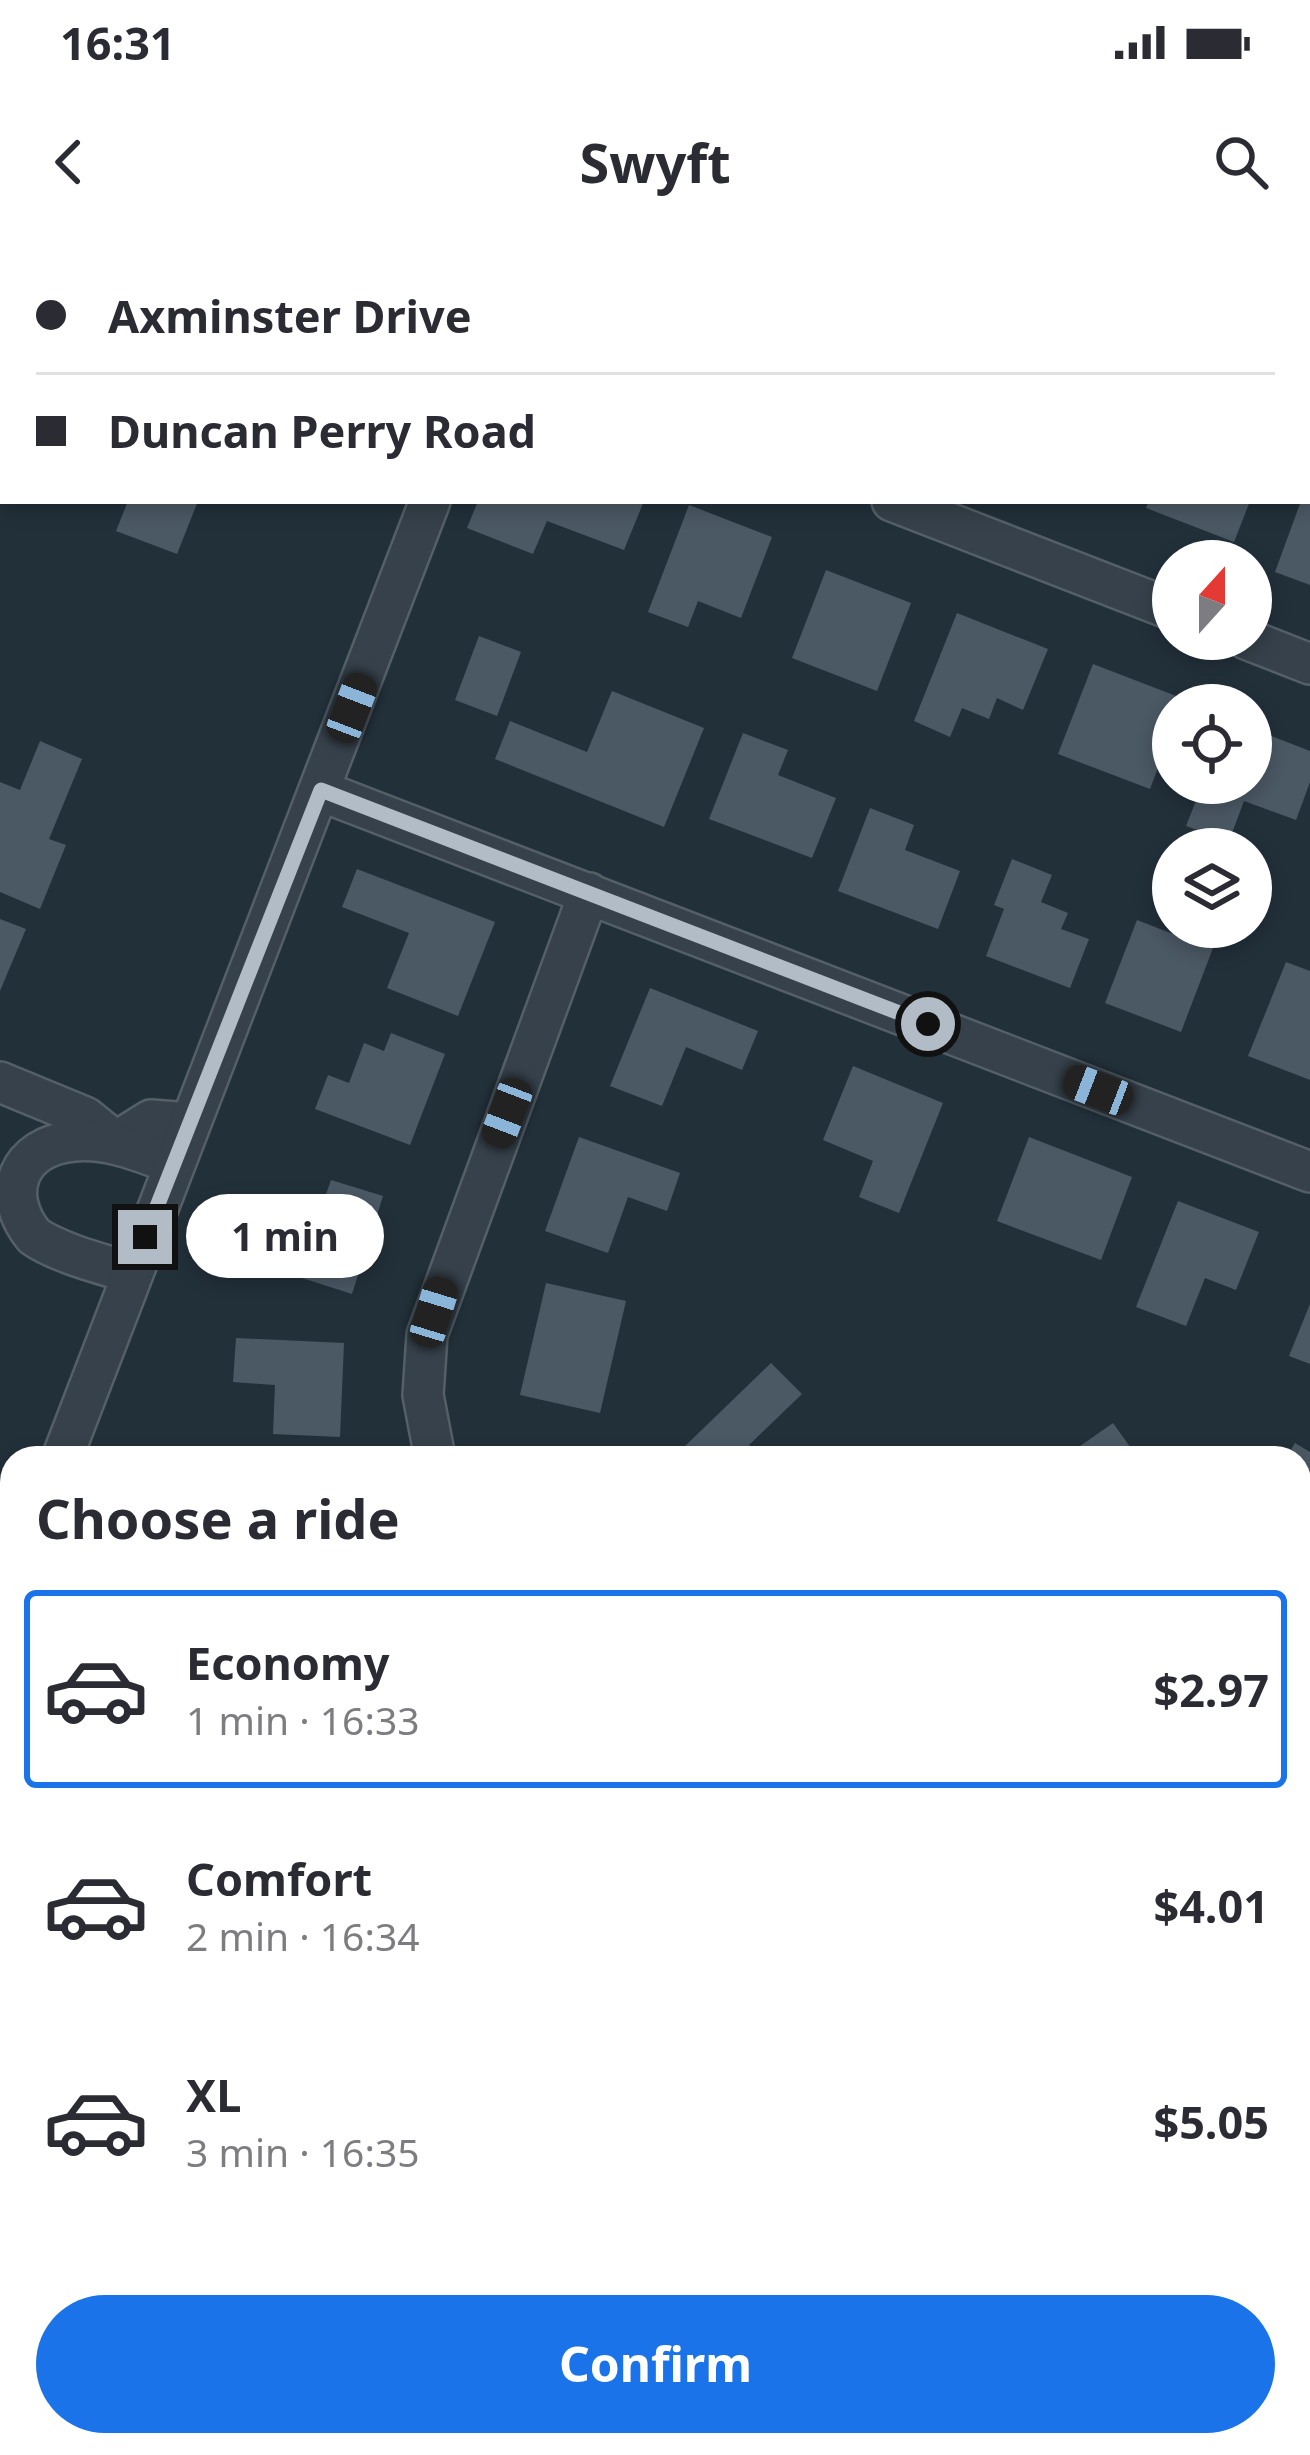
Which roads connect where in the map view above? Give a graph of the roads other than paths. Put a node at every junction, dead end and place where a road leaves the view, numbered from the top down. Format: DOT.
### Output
graph roads {
  1 [pos="429,504"];
  2 [pos="900,504"];
  3 [pos="1152,602"];
  4 [pos="1272,649"];
  5 [pos="1310,664"];
  6 [pos="321,790"];
  7 [pos="589,893"];
  8 [pos="0,1082"];
  9 [pos="190,1124"];
  10 [pos="116,1142"];
  11 [pos="174,1163"];
  12 [pos="1310,1172"];
  13 [pos="131,1273"];
  14 [pos="66,1446"];
  15 [pos="433,1446"];
  1 -- 6 [label="street"];
  2 -- 3 [label="street"];
  4 -- 5 [label="street"];
  6 -- 7 [label="street"];
  6 -- 9 [label="street"];
  7 -- 12 [label="street"];
  7 -- 15 [label="street"];
  8 -- 10 [label="street"];
  9 -- 10 [label="street"];
  9 -- 11 [label="street"];
  10 -- 11 [label="street"];
  10 -- 13 [label="street"];
  11 -- 13 [label="street"];
  13 -- 14 [label="street"];
}
